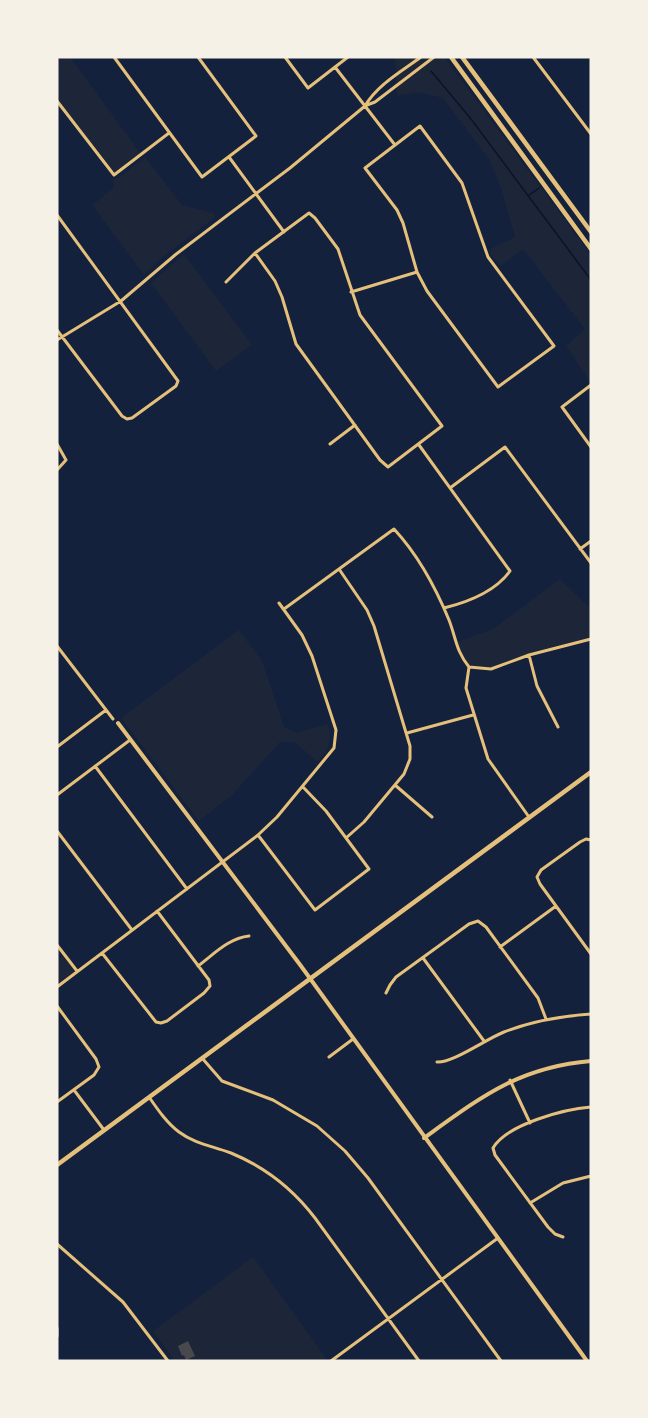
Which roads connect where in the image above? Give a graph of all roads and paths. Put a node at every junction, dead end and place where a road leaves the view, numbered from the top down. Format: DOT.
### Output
graph roads {
  1 [pos="114,57"];
  2 [pos="198,57"];
  3 [pos="285,57"];
  4 [pos="348,57"];
  5 [pos="421,57"];
  6 [pos="434,57"];
  7 [pos="451,57"];
  8 [pos="462,57"];
  9 [pos="533,57"];
  10 [pos="335,67"];
  11 [pos="57,101"];
  12 [pos="365,106"];
  13 [pos="169,133"];
  14 [pos="591,134"];
  15 [pos="395,145"];
  16 [pos="229,157"];
  17 [pos="256,193"];
  18 [pos="57,215"];
  19 [pos="284,232"];
  20 [pos="591,232"];
  21 [pos="591,249"];
  22 [pos="255,253"];
  23 [pos="417,272"];
  24 [pos="226,282"];
  25 [pos="351,292"];
  26 [pos="121,301"];
  27 [pos="57,330"];
  28 [pos="62,336"];
  29 [pos="57,340"];
  30 [pos="591,385"];
  31 [pos="356,425"];
  32 [pos="57,444"];
  33 [pos="330,444"];
  34 [pos="418,445"];
  35 [pos="591,447"];
  36 [pos="57,470"];
  37 [pos="450,488"];
  38 [pos="591,541"];
  39 [pos="580,549"];
  40 [pos="591,563"];
  41 [pos="339,568"];
  42 [pos="279,603"];
  43 [pos="444,608"];
  44 [pos="284,609"];
  45 [pos="591,640"];
  46 [pos="57,646"];
  47 [pos="529,655"];
  48 [pos="469,667"];
  49 [pos="106,710"];
  50 [pos="473,715"];
  51 [pos="113,719"];
  52 [pos="118,723"];
  53 [pos="558,727"];
  54 [pos="407,733"];
  55 [pos="130,740"];
  56 [pos="57,747"];
  57 [pos="95,766"];
  58 [pos="591,772"];
  59 [pos="395,785"];
  60 [pos="302,787"];
  61 [pos="57,795"];
  62 [pos="432,817"];
  63 [pos="529,817"];
  64 [pos="57,831"];
  65 [pos="258,835"];
  66 [pos="346,838"];
  67 [pos="590,840"];
  68 [pos="222,862"];
  69 [pos="187,889"];
  70 [pos="556,906"];
  71 [pos="157,911"];
  72 [pos="132,930"];
  73 [pos="249,936"];
  74 [pos="57,945"];
  75 [pos="500,946"];
  76 [pos="102,952"];
  77 [pos="591,954"];
  78 [pos="423,958"];
  79 [pos="198,966"];
  80 [pos="77,971"];
  81 [pos="310,979"];
  82 [pos="57,987"];
  83 [pos="386,993"];
  84 [pos="57,1006"];
  85 [pos="591,1014"];
  86 [pos="546,1019"];
  87 [pos="353,1040"];
  88 [pos="484,1041"];
  89 [pos="328,1057"];
  90 [pos="202,1058"];
  91 [pos="591,1061"];
  92 [pos="437,1062"];
  93 [pos="510,1080"];
  94 [pos="74,1090"];
  95 [pos="149,1097"];
  96 [pos="57,1102"];
  97 [pos="591,1107"];
  98 [pos="530,1123"];
  99 [pos="104,1130"];
  100 [pos="424,1138"];
  101 [pos="57,1165"];
  102 [pos="591,1176"];
  103 [pos="530,1203"];
  104 [pos="563,1237"];
  105 [pos="498,1238"];
  106 [pos="57,1244"];
  107 [pos="442,1279"];
  108 [pos="389,1319"];
  109 [pos="334,1360"];
  110 [pos="168,1361"];
  111 [pos="419,1361"];
  112 [pos="501,1361"];
  113 [pos="587,1361"];
  1 -- 13 [label="street"];
  2 -- 16 [label="street"];
  3 -- 10 [label="street"];
  4 -- 10 [label="street"];
  5 -- 12 [label="street"];
  6 -- 12 [label="street"];
  7 -- 21 [label="main road"];
  8 -- 20 [label="main road"];
  9 -- 14 [label="street"];
  10 -- 12 [label="street"];
  11 -- 13 [label="street"];
  12 -- 15 [label="street"];
  12 -- 17 [label="street"];
  13 -- 16 [label="street"];
  15 -- 23 [label="street"];
  15 -- 23 [label="street"];
  16 -- 17 [label="street"];
  17 -- 19 [label="street"];
  17 -- 26 [label="street"];
  18 -- 26 [label="street"];
  19 -- 22 [label="street"];
  19 -- 25 [label="street"];
  22 -- 24 [label="street"];
  22 -- 31 [label="street"];
  23 -- 25 [label="street"];
  25 -- 34 [label="street"];
  26 -- 28 [label="street"];
  26 -- 28 [label="street"];
  27 -- 28 [label="street"];
  28 -- 29 [label="street"];
  30 -- 35 [label="street"];
  31 -- 33 [label="street"];
  31 -- 34 [label="street"];
  32 -- 36 [label="street"];
  34 -- 37 [label="street"];
  37 -- 39 [label="street"];
  37 -- 43 [label="street"];
  38 -- 39 [label="street"];
  39 -- 40 [label="street"];
  41 -- 43 [label="street"];
  41 -- 44 [label="street"];
  41 -- 54 [label="street"];
  42 -- 44 [label="street"];
  43 -- 48 [label="street"];
  44 -- 60 [label="street"];
  45 -- 47 [label="street"];
  46 -- 49 [label="street"];
  47 -- 48 [label="street"];
  47 -- 53 [label="street"];
  48 -- 50 [label="street"];
  49 -- 51 [label="street"];
  49 -- 56 [label="street"];
  50 -- 54 [label="street"];
  50 -- 63 [label="street"];
  52 -- 55 [label="street"];
  54 -- 59 [label="street"];
  55 -- 57 [label="street"];
  55 -- 68 [label="street"];
  57 -- 61 [label="street"];
  57 -- 69 [label="street"];
  58 -- 63 [label="main road"];
  59 -- 62 [label="street"];
  59 -- 66 [label="street"];
  60 -- 65 [label="street"];
  60 -- 66 [label="street"];
  63 -- 81 [label="main road"];
  64 -- 72 [label="street"];
  65 -- 66 [label="street"];
  65 -- 68 [label="street"];
  67 -- 70 [label="street"];
  68 -- 69 [label="street"];
  68 -- 81 [label="street"];
  69 -- 71 [label="street"];
  70 -- 75 [label="street"];
  70 -- 77 [label="street"];
  71 -- 72 [label="street"];
  71 -- 79 [label="street"];
  72 -- 76 [label="street"];
  73 -- 79 [label="street"];
  74 -- 80 [label="street"];
  75 -- 78 [label="street"];
  75 -- 86 [label="street"];
  76 -- 79 [label="street"];
  76 -- 80 [label="street"];
  78 -- 83 [label="street"];
  78 -- 88 [label="street"];
  80 -- 82 [label="street"];
  81 -- 87 [label="street"];
  81 -- 90 [label="main road"];
  84 -- 94 [label="street"];
  85 -- 86 [label="street"];
  86 -- 88 [label="street"];
  87 -- 89 [label="street"];
  87 -- 100 [label="street"];
  88 -- 92 [label="street"];
  90 -- 95 [label="main road"];
  90 -- 107 [label="street"];
  91 -- 93 [label="street"];
  93 -- 98 [label="street"];
  93 -- 100 [label="street"];
  94 -- 96 [label="street"];
  94 -- 99 [label="street"];
  95 -- 99 [label="main road"];
  95 -- 108 [label="street"];
  97 -- 98 [label="street"];
  98 -- 103 [label="street"];
  99 -- 101 [label="main road"];
  100 -- 105 [label="street"];
  102 -- 103 [label="street"];
  103 -- 104 [label="street"];
  105 -- 107 [label="street"];
  105 -- 113 [label="street"];
  106 -- 110 [label="street"];
  107 -- 108 [label="street"];
  107 -- 112 [label="street"];
  108 -- 109 [label="street"];
  108 -- 111 [label="street"];
}
